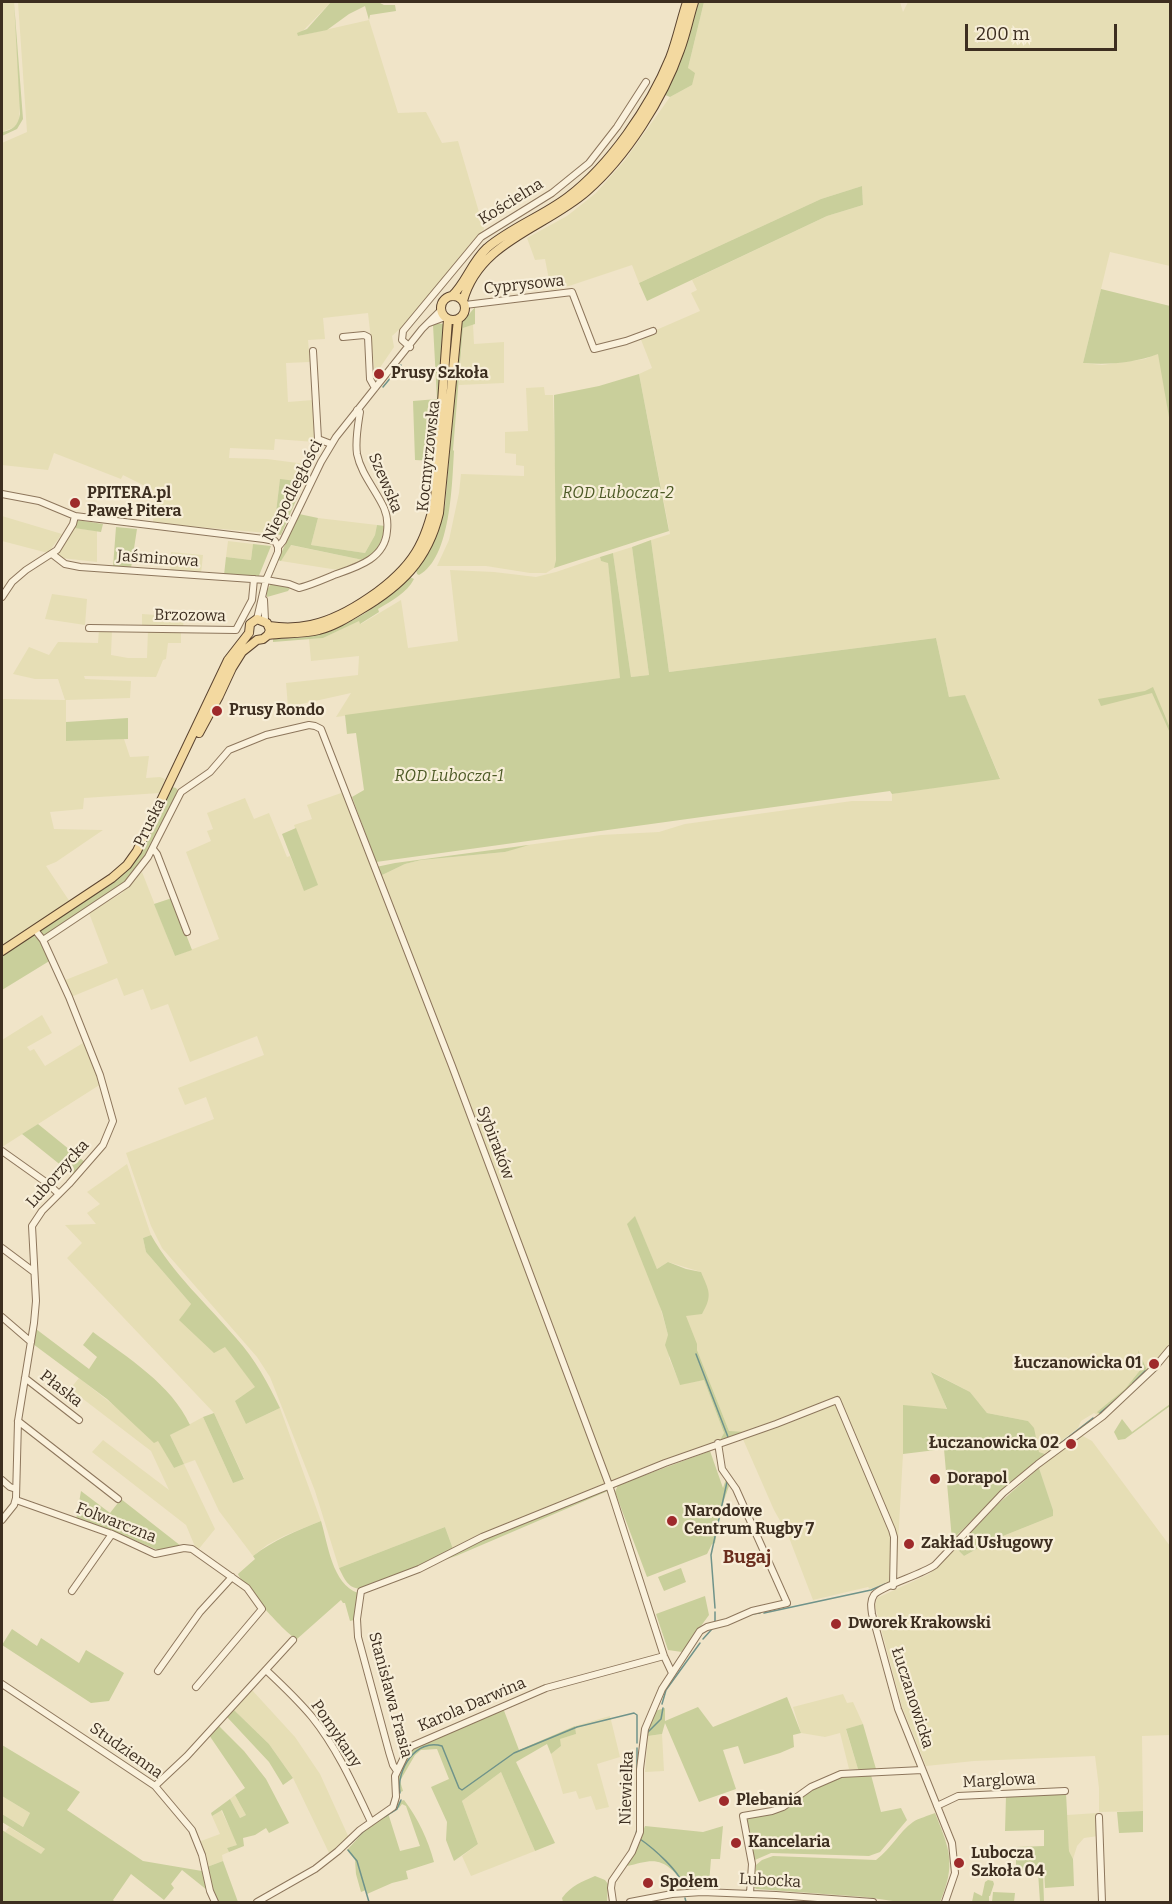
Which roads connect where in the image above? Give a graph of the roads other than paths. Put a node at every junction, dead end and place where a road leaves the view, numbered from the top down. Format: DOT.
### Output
graph roads {
  1 [pos="687,2"];
  2 [pos="694,2"];
  3 [pos="646,82"];
  4 [pos="452,296"];
  5 [pos="464,303"];
  6 [pos="448,316"];
  7 [pos="652,331"];
  8 [pos="343,337"];
  9 [pos="410,347"];
  10 [pos="313,351"];
  11 [pos="375,388"];
  12 [pos="357,410"];
  13 [pos="331,444"];
  14 [pos="2,494"];
  15 [pos="75,516"];
  16 [pos="278,547"];
  17 [pos="52,554"];
  18 [pos="254,579"];
  19 [pos="266,580"];
  20 [pos="2,597"];
  21 [pos="265,625"];
  22 [pos="89,628"];
  23 [pos="249,633"];
  24 [pos="257,640"];
  25 [pos="321,729"];
  26 [pos="182,760"];
  27 [pos="171,782"];
  28 [pos="184,788"];
  29 [pos="153,849"];
  30 [pos="35,930"];
  31 [pos="187,932"];
  32 [pos="43,940"];
  33 [pos="2,951"];
  34 [pos="2,1150"];
  35 [pos="59,1194"];
  36 [pos="2,1248"];
  37 [pos="34,1272"];
  38 [pos="2,1317"];
  39 [pos="31,1342"];
  40 [pos="1170,1349"];
  41 [pos="25,1378"];
  42 [pos="79,1420"];
  43 [pos="18,1421"];
  44 [pos="718,1443"];
  45 [pos="2,1480"];
  46 [pos="609,1485"];
  47 [pos="16,1489"];
  48 [pos="118,1498"];
  49 [pos="16,1500"];
  50 [pos="2,1520"];
  51 [pos="112,1534"];
  52 [pos="232,1577"];
  53 [pos="893,1586"];
  54 [pos="72,1591"];
  55 [pos="293,1640"];
  56 [pos="664,1656"];
  57 [pos="267,1670"];
  58 [pos="158,1671"];
  59 [pos="672,1673"];
  60 [pos="2,1684"];
  61 [pos="196,1688"];
  62 [pos="922,1770"];
  63 [pos="397,1771"];
  64 [pos="155,1786"];
  65 [pos="1065,1791"];
  66 [pos="937,1806"];
  67 [pos="1099,1817"];
  68 [pos="371,1822"];
  69 [pos="750,1893"];
  70 [pos="215,1902"];
  71 [pos="257,1902"];
  72 [pos="613,1902"];
  73 [pos="630,1902"];
  74 [pos="873,1902"];
  75 [pos="945,1902"];
  76 [pos="1102,1902"];
  1 -- 4 [label="main road"];
  2 -- 5 [label="main road"];
  3 -- 9 [label="street, Kościelna"];
  4 -- 5 [label="main road"];
  4 -- 6 [label="main road"];
  5 -- 6 [label="main road"];
  5 -- 7 [label="street, Cyprysowa"];
  6 -- 9 [label="street, Niepodległości"];
  6 -- 21 [label="main road, Kocmyrzowska"];
  8 -- 11 [label="street"];
  9 -- 11 [label="street, Niepodległości"];
  10 -- 13 [label="street"];
  11 -- 12 [label="street, Niepodległości"];
  12 -- 13 [label="street, Niepodległości"];
  12 -- 19 [label="street, Szewska"];
  13 -- 16 [label="street, Niepodległości"];
  14 -- 15 [label="street"];
  15 -- 16 [label="street"];
  15 -- 17 [label="street"];
  16 -- 19 [label="street, Niepodległości"];
  17 -- 18 [label="street, Jaśminowa"];
  17 -- 20 [label="street"];
  18 -- 19 [label="street, Jaśminowa"];
  18 -- 22 [label="street, Brzozowa"];
  19 -- 21 [label="street, Niepodległości"];
  21 -- 23 [label="main road"];
  21 -- 24 [label="main road"];
  23 -- 24 [label="main road"];
  23 -- 26 [label="main road"];
  24 -- 26 [label="main road"];
  25 -- 28 [label="street, Pruska"];
  25 -- 46 [label="street, Sybiraków"];
  26 -- 27 [label="main road"];
  27 -- 28 [label="street"];
  27 -- 30 [label="main road"];
  28 -- 29 [label="street, Pruska"];
  29 -- 31 [label="street"];
  29 -- 32 [label="street, Pruska"];
  30 -- 32 [label="street, Luborzycka"];
  30 -- 33 [label="main road"];
  32 -- 35 [label="street, Luborzycka"];
  34 -- 35 [label="street"];
  35 -- 37 [label="street, Luborzycka"];
  36 -- 37 [label="street"];
  37 -- 39 [label="street, Luborzycka"];
  38 -- 39 [label="street"];
  39 -- 41 [label="street, Luborzycka"];
  40 -- 53 [label="street, Łuczanowicka"];
  41 -- 42 [label="street, Płaska"];
  41 -- 43 [label="street, Luborzycka"];
  43 -- 47 [label="street, Luborzycka"];
  43 -- 48 [label="street"];
  44 -- 46 [label="street"];
  44 -- 53 [label="street"];
  44 -- 59 [label="street"];
  45 -- 47 [label="street"];
  46 -- 56 [label="street, Sybiraków"];
  46 -- 63 [label="street, Stanisława Frasia"];
  47 -- 49 [label="street, Luborzycka"];
  49 -- 50 [label="street"];
  49 -- 51 [label="street, Folwarczna"];
  51 -- 52 [label="street, Folwarczna"];
  51 -- 54 [label="street"];
  52 -- 58 [label="street"];
  52 -- 61 [label="street, Folwarczna"];
  53 -- 62 [label="street, Łuczanowicka"];
  55 -- 57 [label="street"];
  56 -- 59 [label="street, Sybiraków"];
  56 -- 63 [label="street, Karola Darwina"];
  57 -- 64 [label="street"];
  57 -- 68 [label="street, Pomykany"];
  59 -- 72 [label="street, Niewielka"];
  60 -- 64 [label="street, Studzienna"];
  62 -- 66 [label="street, Łuczanowicka"];
  62 -- 69 [label="street"];
  63 -- 68 [label="street, Karola Darwina"];
  64 -- 70 [label="street, Studzienna"];
  65 -- 66 [label="street, Marglowa"];
  66 -- 75 [label="street, Łuczanowicka"];
  67 -- 76 [label="street"];
  68 -- 71 [label="street, Karola Darwina"];
  69 -- 73 [label="street, Lubocka"];
  69 -- 74 [label="street, Lubocka"];
}
